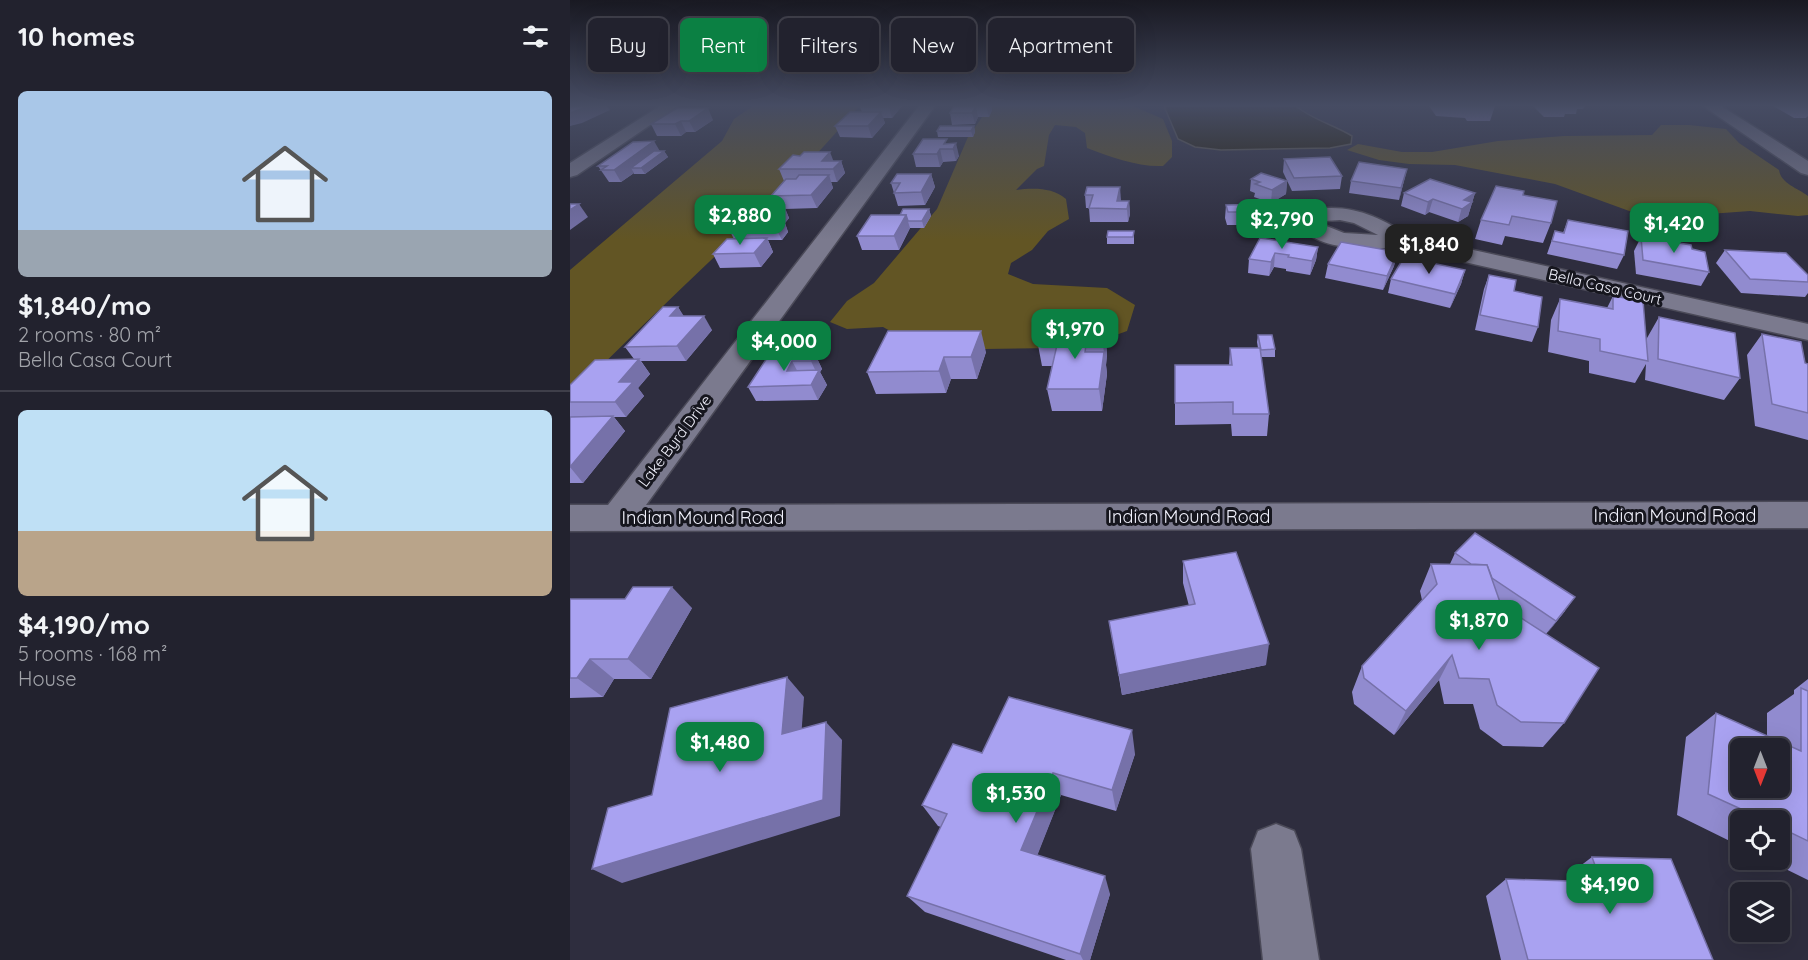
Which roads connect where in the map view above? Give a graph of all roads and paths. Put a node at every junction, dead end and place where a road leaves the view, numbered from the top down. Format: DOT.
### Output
graph roads {
  1 [pos="601,151"];
  2 [pos="893,151"];
  3 [pos="1780,151"];
  4 [pos="1808,169"];
  5 [pos="570,171"];
  6 [pos="1403,241"];
  7 [pos="1808,332"];
  8 [pos="1808,515"];
  9 [pos="570,518"];
  10 [pos="617,518"];
  11 [pos="1276,849"];
  12 [pos="1291,960"];
  1 -- 5 [label="street"];
  2 -- 10 [label="street, Lake Byrd Drive"];
  3 -- 4 [label="street"];
  6 -- 7 [label="street, Bella Casa Court"];
  8 -- 10 [label="street, Indian Mound Road"];
  9 -- 10 [label="street, Indian Mound Road"];
  11 -- 12 [label="street"];
}
